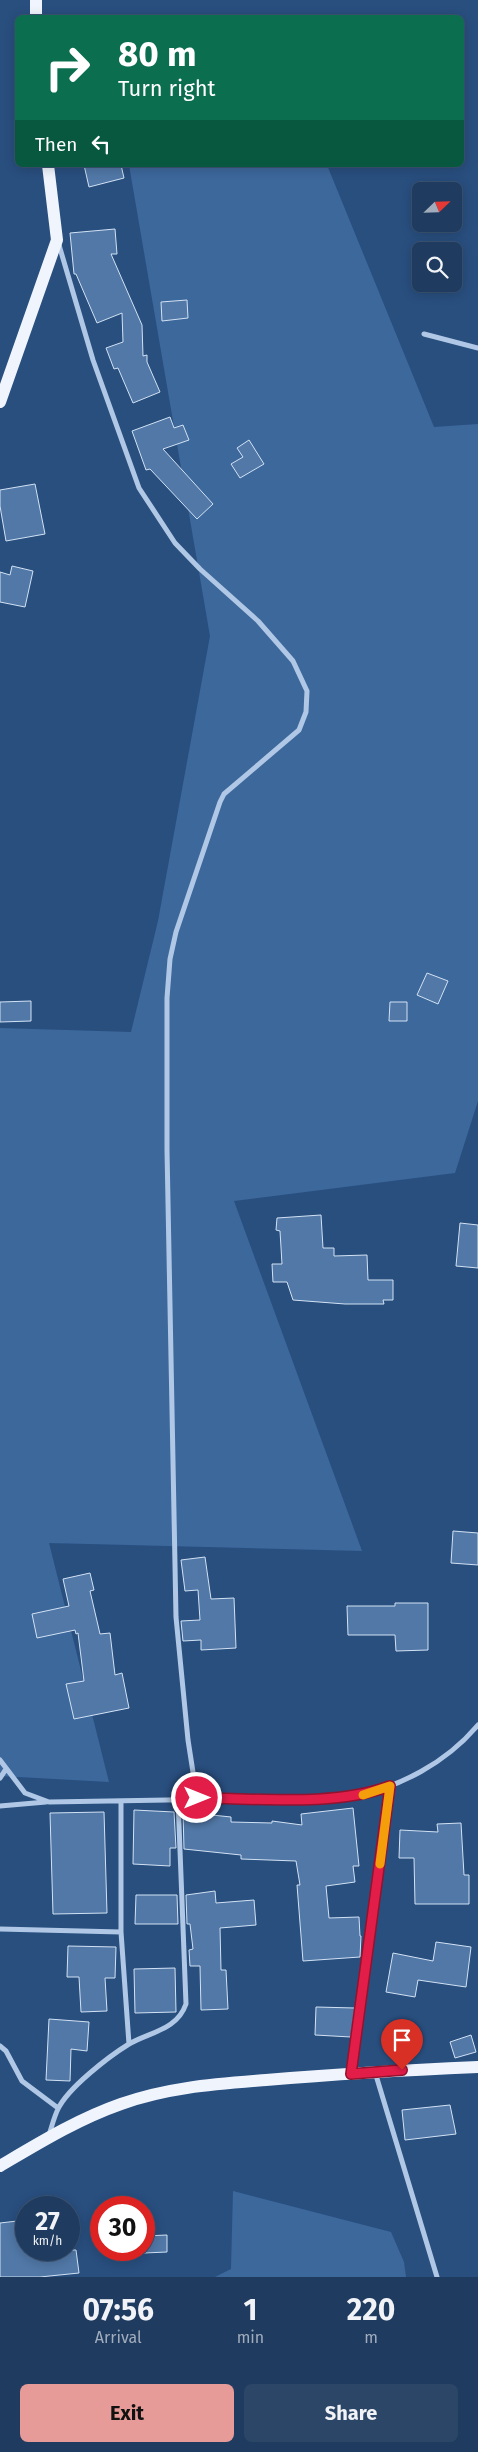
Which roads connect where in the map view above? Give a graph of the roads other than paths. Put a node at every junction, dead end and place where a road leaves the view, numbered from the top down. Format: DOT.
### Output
graph roads {
  1 [pos="36,0"];
  2 [pos="36,15"];
  3 [pos="48,167"];
  4 [pos="57,240"];
  5 [pos="424,334"];
  6 [pos="478,348"];
  7 [pos="0,402"];
  8 [pos="478,1725"];
  9 [pos="0,1760"];
  10 [pos="6,1769"];
  11 [pos="0,1778"];
  12 [pos="390,1786"];
  13 [pos="197,1798"];
  14 [pos="178,1799"];
  15 [pos="49,1802"];
  16 [pos="121,1802"];
  17 [pos="0,1806"];
  18 [pos="0,1929"];
  19 [pos="121,1932"];
  20 [pos="129,2044"];
  21 [pos="0,2046"];
  22 [pos="478,2067"];
  23 [pos="375,2072"];
  24 [pos="351,2074"];
  25 [pos="58,2108"];
  26 [pos="47,2138"];
  27 [pos="0,2166"];
  28 [pos="437,2277"];
  1 -- 2 [label="main road"];
  3 -- 4 [label="main road"];
  4 -- 7 [label="main road"];
  4 -- 13 [label="street"];
  5 -- 6 [label="street"];
  8 -- 12 [label="street"];
  9 -- 10 [label="street"];
  10 -- 11 [label="street"];
  10 -- 15 [label="street"];
  12 -- 13 [label="street"];
  12 -- 24 [label="street"];
  13 -- 14 [label="street"];
  14 -- 16 [label="street"];
  14 -- 20 [label="street"];
  15 -- 16 [label="street"];
  15 -- 17 [label="street"];
  16 -- 19 [label="street"];
  18 -- 19 [label="street"];
  19 -- 20 [label="street"];
  20 -- 25 [label="street"];
  21 -- 25 [label="street"];
  22 -- 23 [label="main road"];
  23 -- 24 [label="main road"];
  23 -- 28 [label="street"];
  24 -- 26 [label="main road"];
  25 -- 26 [label="street"];
  26 -- 27 [label="main road"];
}
